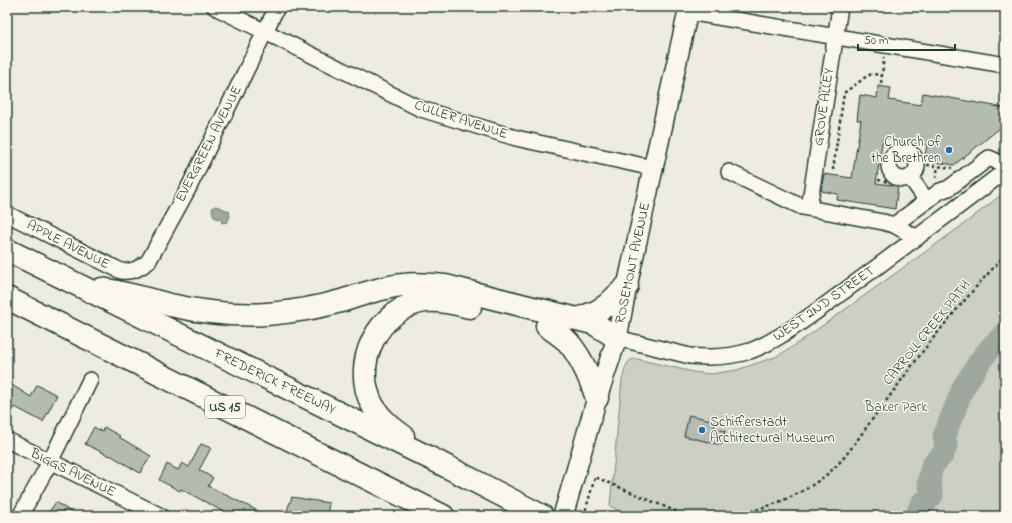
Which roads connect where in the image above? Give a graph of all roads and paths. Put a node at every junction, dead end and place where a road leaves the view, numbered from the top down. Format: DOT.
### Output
graph roads {
  1 [pos="215,7"];
  2 [pos="277,7"];
  3 [pos="840,7"];
  4 [pos="689,10"];
  5 [pos="265,32"];
  6 [pos="835,36"];
  7 [pos="886,44"];
  8 [pos="1005,65"];
  9 [pos="882,75"];
  10 [pos="881,82"];
  11 [pos="927,165"];
  12 [pos="1005,165"];
  13 [pos="938,166"];
  14 [pos="653,168"];
  15 [pos="956,169"];
  16 [pos="833,170"];
  17 [pos="1005,171"];
  18 [pos="729,172"];
  19 [pos="878,180"];
  20 [pos="906,181"];
  21 [pos="938,188"];
  22 [pos="927,201"];
  23 [pos="806,208"];
  24 [pos="7,214"];
  25 [pos="894,225"];
  26 [pos="917,238"];
  27 [pos="7,250"];
  28 [pos="1005,254"];
  29 [pos="130,272"];
  30 [pos="79,286"];
  31 [pos="627,286"];
  32 [pos="7,298"];
  33 [pos="578,320"];
  34 [pos="547,326"];
  35 [pos="617,338"];
  36 [pos="90,380"];
  37 [pos="597,398"];
  38 [pos="7,440"];
  39 [pos="436,461"];
  40 [pos="50,462"];
  41 [pos="536,513"];
  42 [pos="20,516"];
  43 [pos="161,516"];
  44 [pos="443,516"];
  45 [pos="563,516"];
  46 [pos="584,516"];
  47 [pos="691,516"];
  48 [pos="733,516"];
  1 -- 5 [label="street, CULLER AVENUE"];
  2 -- 5 [label="street, EVERGREEN AVENUE"];
  3 -- 6 [label="street, GROVE ALLEY"];
  4 -- 6 [label="street"];
  4 -- 14 [label="main road, ROSEMONT AVENUE"];
  5 -- 14 [label="street, CULLER AVENUE"];
  5 -- 29 [label="street, EVERGREEN AVENUE"];
  6 -- 7 [label="street"];
  6 -- 23 [label="street, GROVE ALLEY"];
  7 -- 8 [label="street"];
  7 -- 9 [label="path"];
  9 -- 10 [label="path"];
  9 -- 16 [label="path"];
  11 -- 13 [label="path"];
  12 -- 21 [label="street"];
  13 -- 15 [label="path"];
  13 -- 21 [label="path"];
  14 -- 31 [label="main road, ROSEMONT AVENUE"];
  17 -- 26 [label="street, WEST 2ND STREET"];
  18 -- 23 [label="street"];
  19 -- 20 [label="path"];
  20 -- 22 [label="street"];
  21 -- 22 [label="street"];
  22 -- 25 [label="street"];
  23 -- 25 [label="street"];
  24 -- 29 [label="street, APPLE AVENUE"];
  25 -- 26 [label="street"];
  26 -- 35 [label="street, WEST 2ND STREET"];
  27 -- 30 [label="highway, FREDERICK FREEWAY"];
  28 -- 48 [label="path, CARROLL CREEK PATH"];
  30 -- 33 [label="highway"];
  30 -- 39 [label="highway, FREDERICK FREEWAY"];
  31 -- 33 [label="highway"];
  31 -- 35 [label="main road, ROSEMONT AVENUE"];
  32 -- 44 [label="highway, US 15"];
  33 -- 35 [label="highway"];
  34 -- 35 [label="highway"];
  34 -- 37 [label="highway"];
  34 -- 39 [label="highway"];
  35 -- 37 [label="main road, ROSEMONT AVENUE"];
  36 -- 40 [label="street"];
  37 -- 45 [label="main road, ROSEMONT AVENUE"];
  38 -- 40 [label="street, BIGGS AVENUE"];
  39 -- 41 [label="highway, FREDERICK FREEWAY"];
  40 -- 42 [label="street"];
  40 -- 43 [label="street, BIGGS AVENUE"];
  46 -- 47 [label="path"];
}
